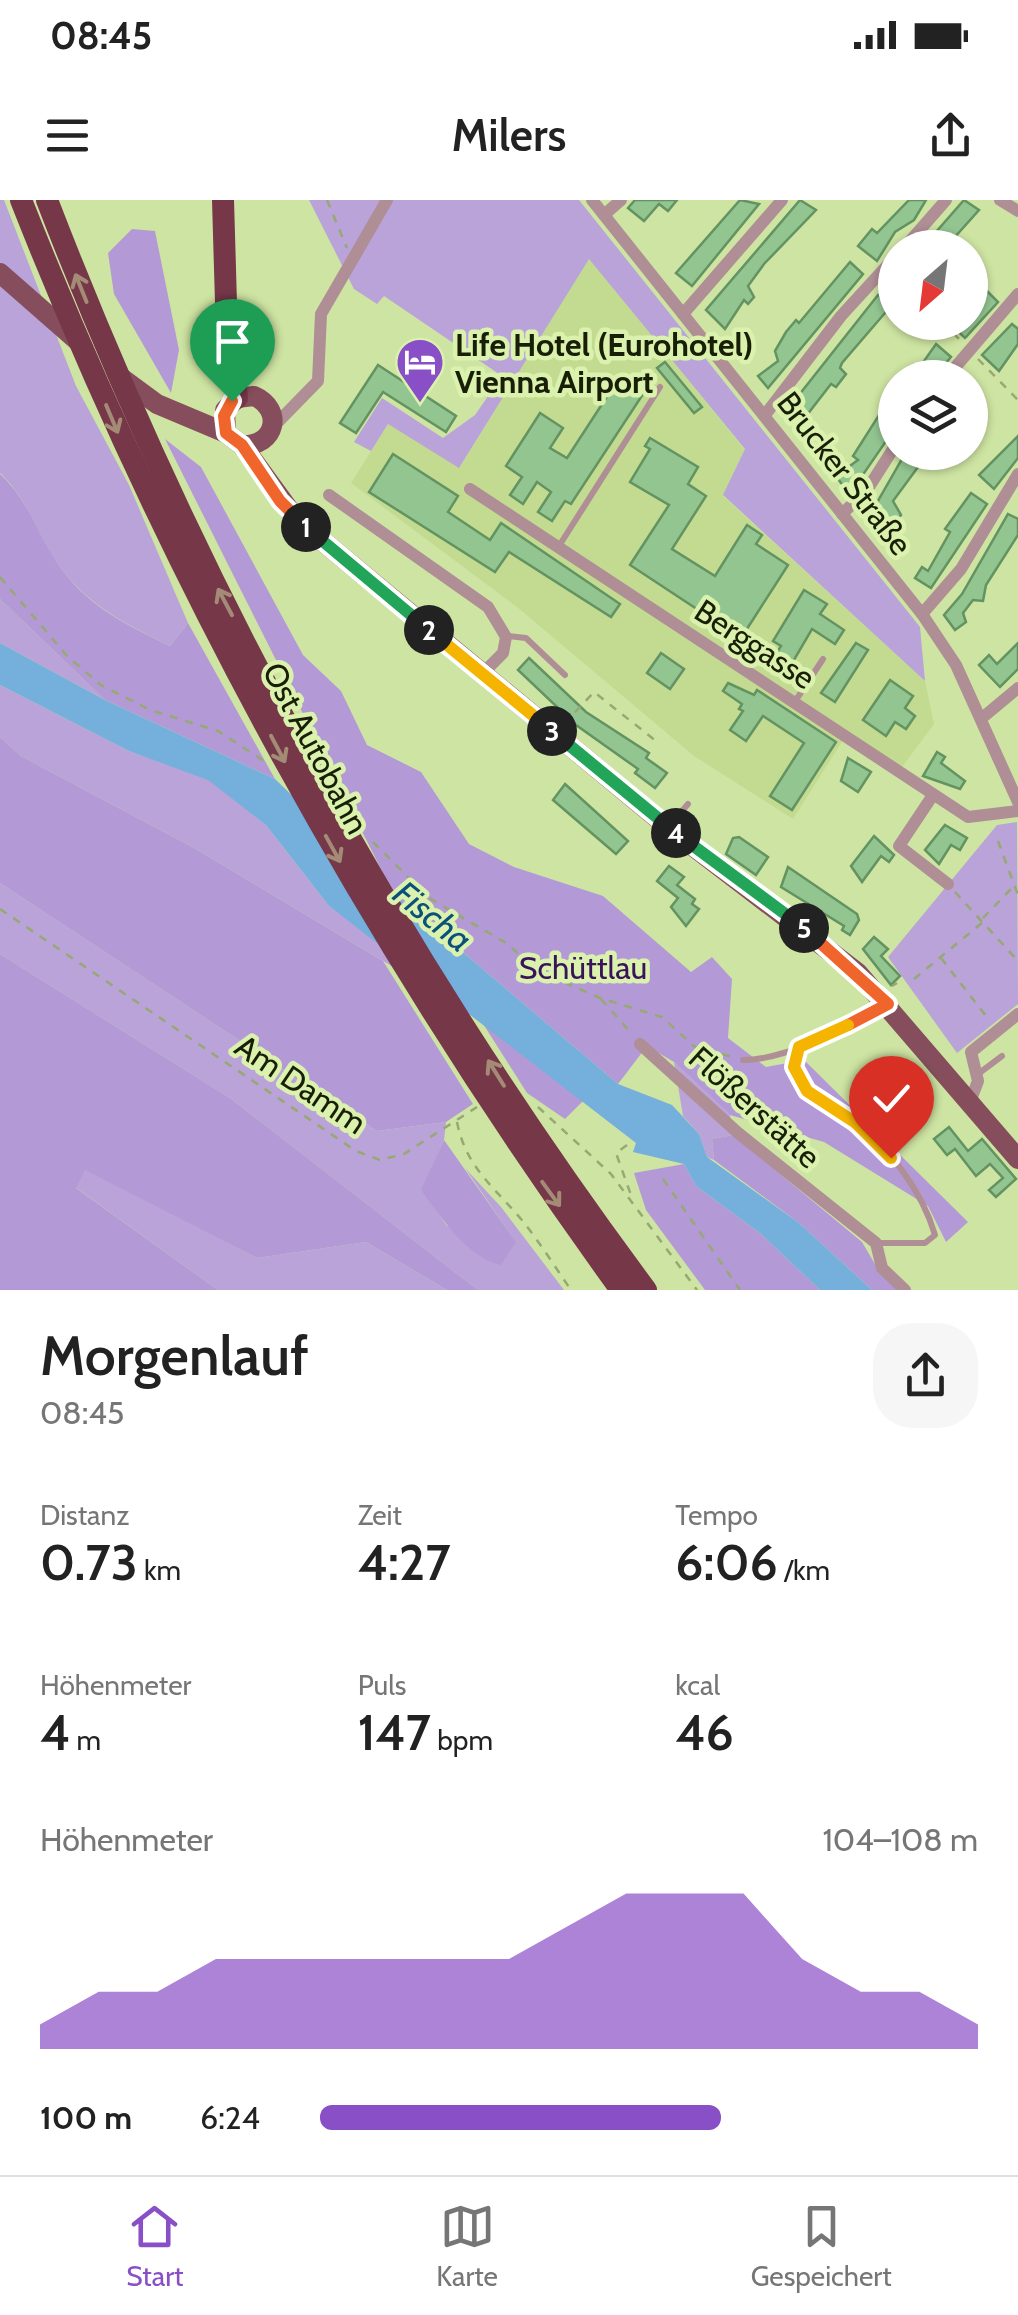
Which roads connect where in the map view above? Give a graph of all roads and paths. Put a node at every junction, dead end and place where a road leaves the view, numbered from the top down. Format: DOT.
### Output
graph roads {
  1 [pos="21,200"];
  2 [pos="46,200"];
  3 [pos="223,200"];
  4 [pos="237,200"];
  5 [pos="327,200"];
  6 [pos="387,200"];
  7 [pos="592,200"];
  8 [pos="620,200"];
  9 [pos="782,200"];
  10 [pos="946,200"];
  11 [pos="1000,200"];
  12 [pos="1018,211"];
  13 [pos="604,214"];
  14 [pos="920,230"];
  15 [pos="351,259"];
  16 [pos="0,273"];
  17 [pos="878,276"];
  18 [pos="1018,294"];
  19 [pos="683,314"];
  20 [pos="960,340"];
  21 [pos="970,350"];
  22 [pos="961,360"];
  23 [pos="660,387"];
  24 [pos="301,400"];
  25 [pos="1018,400"];
  26 [pos="179,413"];
  27 [pos="254,413"];
  28 [pos="764,415"];
  29 [pos="234,439"];
  30 [pos="880,470"];
  31 [pos="1018,474"];
  32 [pos="267,482"];
  33 [pos="470,488"];
  34 [pos="329,496"];
  35 [pos="842,514"];
  36 [pos="558,547"];
  37 [pos="922,614"];
  38 [pos="506,636"];
  39 [pos="823,659"];
  40 [pos="482,674"];
  41 [pos="565,675"];
  42 [pos="1018,688"];
  43 [pos="260,690"];
  44 [pos="794,703"];
  45 [pos="982,718"];
  46 [pos="556,734"];
  47 [pos="656,741"];
  48 [pos="932,795"];
  49 [pos="1018,802"];
  50 [pos="688,804"];
  51 [pos="1018,811"];
  52 [pos="668,826"];
  53 [pos="998,841"];
  54 [pos="948,884"];
  55 [pos="1014,886"];
  56 [pos="1018,894"];
  57 [pos="0,909"];
  58 [pos="983,920"];
  59 [pos="940,957"];
  60 [pos="1018,961"];
  61 [pos="914,978"];
  62 [pos="898,982"];
  63 [pos="890,995"];
  64 [pos="1018,1014"];
  65 [pos="986,1016"];
  66 [pos="640,1044"];
  67 [pos="799,1047"];
  68 [pos="1002,1056"];
  69 [pos="744,1060"];
  70 [pos="977,1075"];
  71 [pos="970,1102"];
  72 [pos="535,1104"];
  73 [pos="488,1110"];
  74 [pos="457,1120"];
  75 [pos="628,1145"];
  76 [pos="1018,1159"];
  77 [pos="663,1179"];
  78 [pos="632,1198"];
  79 [pos="876,1243"];
  80 [pos="571,1290"];
  81 [pos="621,1290"];
  82 [pos="646,1290"];
  83 [pos="697,1290"];
  84 [pos="740,1290"];
  85 [pos="905,1290"];
  1 -- 43 [label="highway, Ost Autobahn, one-way"];
  43 -- 2 [label="highway, Ost Autobahn, one-way"];
  3 -- 27 [label="highway"];
  4 -- 27 [label="highway"];
  5 -- 15 [label="path"];
  6 -- 15 [label="street"];
  7 -- 13 [label="street, Brucker Straße"];
  8 -- 13 [label="street"];
  9 -- 19 [label="street"];
  10 -- 14 [label="street"];
  11 -- 12 [label="street"];
  13 -- 19 [label="street, Brucker Straße"];
  15 -- 24 [label="street"];
  16 -- 26 [label="main road"];
  17 -- 28 [label="street"];
  18 -- 21 [label="street"];
  19 -- 28 [label="street, Brucker Straße"];
  20 -- 21 [label="path"];
  21 -- 22 [label="street"];
  21 -- 25 [label="path"];
  23 -- 36 [label="lane"];
  24 -- 27 [label="street"];
  24 -- 27 [label="street"];
  26 -- 27 [label="main road"];
  26 -- 29 [label="main road"];
  27 -- 29 [label="main road"];
  27 -- 29 [label="main road"];
  27 -- 32 [label="main road"];
  28 -- 35 [label="street, Brucker Straße"];
  29 -- 32 [label="main road"];
  30 -- 35 [label="street"];
  31 -- 37 [label="street"];
  32 -- 40 [label="main road"];
  33 -- 36 [label="street, Berggasse"];
  34 -- 38 [label="street"];
  35 -- 37 [label="street, Brucker Straße"];
  36 -- 44 [label="street, Berggasse"];
  37 -- 45 [label="street, Brucker Straße"];
  38 -- 40 [label="street"];
  38 -- 41 [label="lane"];
  39 -- 44 [label="lane"];
  40 -- 46 [label="main road"];
  42 -- 45 [label="street"];
  43 -- 73 [label="highway, Ost Autobahn, one-way"];
  82 -- 43 [label="highway, Ost Autobahn, one-way"];
  44 -- 48 [label="street, Berggasse"];
  45 -- 49 [label="street, Brucker Straße"];
  46 -- 47 [label="path"];
  46 -- 52 [label="main road"];
  48 -- 51 [label="street, Berggasse"];
  48 -- 54 [label="street"];
  50 -- 52 [label="lane"];
  52 -- 63 [label="main road"];
  53 -- 55 [label="path"];
  54 -- 58 [label="path"];
  55 -- 56 [label="path"];
  55 -- 58 [label="path"];
  57 -- 74 [label="path, Am Damm"];
  58 -- 59 [label="path"];
  58 -- 60 [label="path"];
  59 -- 61 [label="path"];
  59 -- 65 [label="path"];
  62 -- 63 [label="path"];
  63 -- 67 [label="lane, Flößerstätte"];
  63 -- 71 [label="main road"];
  64 -- 70 [label="street"];
  66 -- 69 [label="path"];
  66 -- 79 [label="street, Flößerstätte"];
  67 -- 69 [label="lane, Flößerstätte"];
  67 -- 79 [label="lane, Flößerstätte"];
  68 -- 70 [label="lane"];
  70 -- 71 [label="street"];
  71 -- 76 [label="main road"];
  72 -- 78 [label="path"];
  73 -- 74 [label="path, Am Damm"];
  73 -- 81 [label="highway, Ost Autobahn, one-way"];
  74 -- 80 [label="path"];
  75 -- 78 [label="path"];
  77 -- 84 [label="path"];
  78 -- 83 [label="path"];
  79 -- 85 [label="street"];
}
